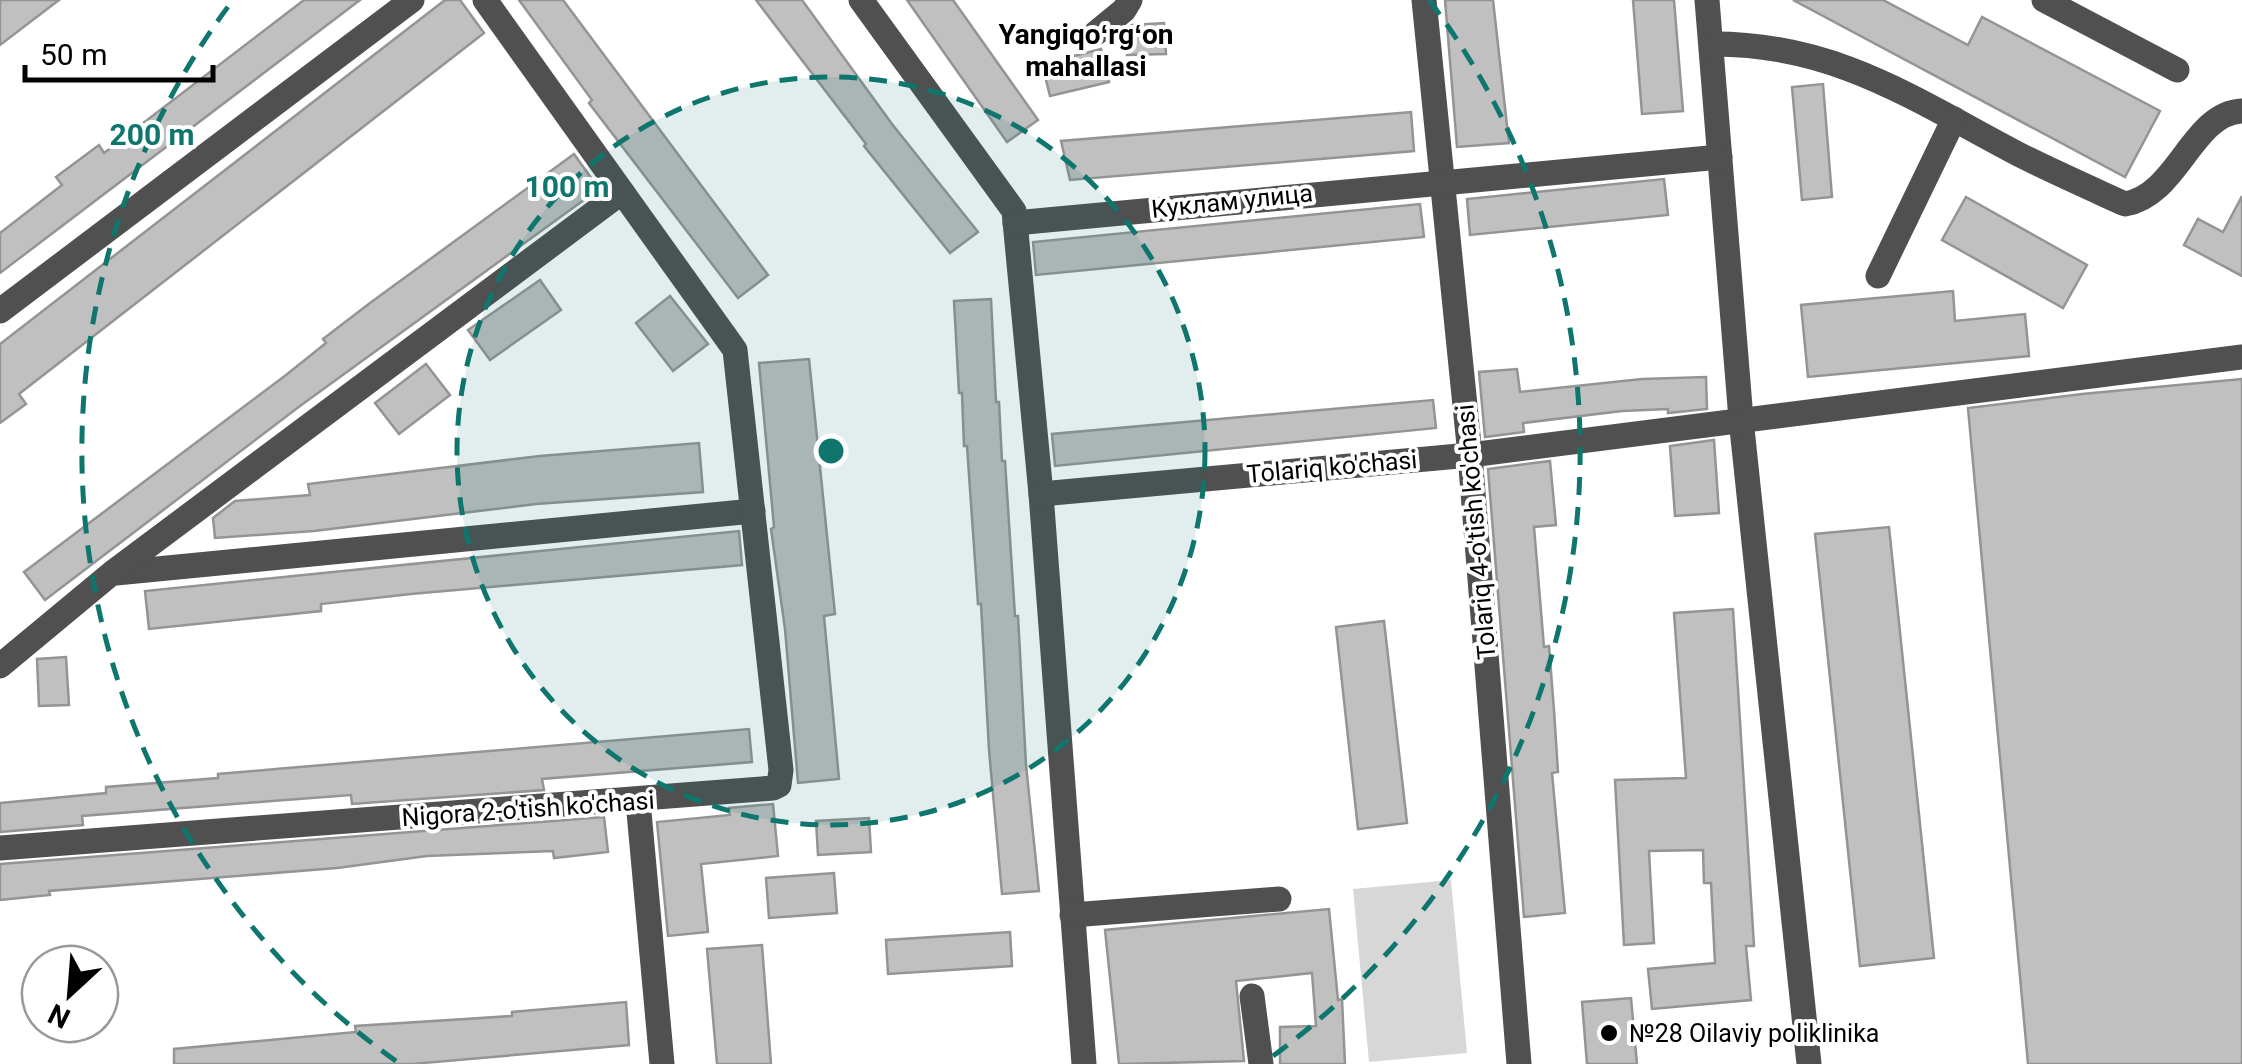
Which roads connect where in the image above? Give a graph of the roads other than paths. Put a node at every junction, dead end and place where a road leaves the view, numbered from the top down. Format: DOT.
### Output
graph roads {
  1 [pos="412,0"];
  2 [pos="486,0"];
  3 [pos="861,0"];
  4 [pos="1130,0"];
  5 [pos="1424,0"];
  6 [pos="1707,0"];
  7 [pos="2044,0"];
  8 [pos="1096,33"];
  9 [pos="1710,44"];
  10 [pos="2177,70"];
  11 [pos="2242,112"];
  12 [pos="1954,120"];
  13 [pos="1720,158"];
  14 [pos="1444,180"];
  15 [pos="622,192"];
  16 [pos="1015,223"];
  17 [pos="1878,276"];
  18 [pos="0,311"];
  19 [pos="2242,357"];
  20 [pos="1742,419"];
  21 [pos="1470,455"];
  22 [pos="1041,494"];
  23 [pos="752,511"];
  24 [pos="112,573"];
  25 [pos="0,666"];
  26 [pos="638,801"];
  27 [pos="0,848"];
  28 [pos="1280,899"];
  29 [pos="1072,915"];
  30 [pos="1252,996"];
  31 [pos="662,1064"];
  32 [pos="1084,1064"];
  33 [pos="1261,1064"];
  34 [pos="1519,1064"];
  35 [pos="1809,1064"];
  1 -- 18 [label="street"];
  2 -- 15 [label="street, Nigora 2-o'tish ko'chasi"];
  3 -- 16 [label="street"];
  4 -- 8 [label="street"];
  5 -- 14 [label="street, Tolariq 4-o'tish ko'chasi"];
  6 -- 9 [label="street"];
  7 -- 10 [label="street"];
  9 -- 12 [label="street"];
  9 -- 13 [label="street"];
  11 -- 12 [label="street"];
  12 -- 17 [label="street"];
  13 -- 14 [label="street, Куклам улица"];
  13 -- 20 [label="street"];
  14 -- 16 [label="street, Куклам улица"];
  14 -- 21 [label="street, Tolariq 4-o'tish ko'chasi"];
  15 -- 23 [label="street, Nigora 2-o'tish ko'chasi"];
  15 -- 24 [label="street"];
  16 -- 22 [label="street"];
  19 -- 20 [label="street, Tolariq ko'chasi"];
  20 -- 21 [label="street, Tolariq ko'chasi"];
  20 -- 35 [label="street"];
  21 -- 22 [label="street, Tolariq ko'chasi"];
  21 -- 34 [label="street, Tolariq 4-o'tish ko'chasi"];
  22 -- 29 [label="street"];
  23 -- 24 [label="street"];
  23 -- 26 [label="street, Nigora 2-o'tish ko'chasi"];
  24 -- 25 [label="street"];
  26 -- 27 [label="street, Nigora 2-o'tish ko'chasi"];
  26 -- 31 [label="street"];
  28 -- 29 [label="street"];
  29 -- 32 [label="street"];
  30 -- 33 [label="street"];
}
